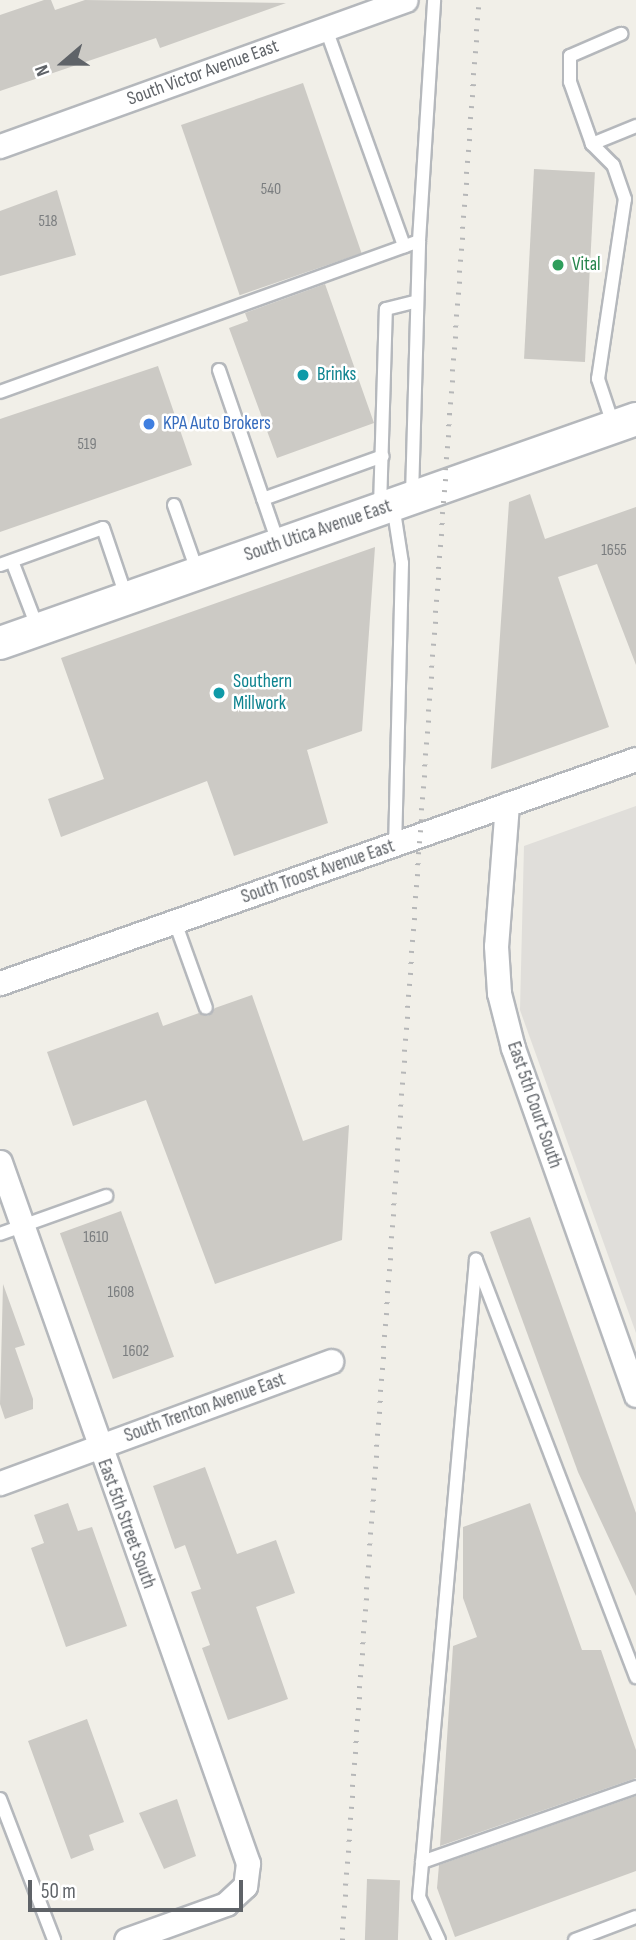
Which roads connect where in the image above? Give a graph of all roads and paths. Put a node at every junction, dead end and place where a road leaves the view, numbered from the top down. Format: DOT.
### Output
graph roads {
  1 [pos="434,0"];
  2 [pos="401,1"];
  3 [pos="326,29"];
  4 [pos="621,34"];
  5 [pos="636,126"];
  6 [pos="592,144"];
  7 [pos="0,146"];
  8 [pos="631,197"];
  9 [pos="419,241"];
  10 [pos="404,246"];
  11 [pos="417,301"];
  12 [pos="219,370"];
  13 [pos="0,392"];
  14 [pos="625,423"];
  15 [pos="383,456"];
  16 [pos="263,499"];
  17 [pos="395,504"];
  18 [pos="174,505"];
  19 [pos="279,545"];
  20 [pos="6,563"];
  21 [pos="198,573"];
  22 [pos="127,599"];
  23 [pos="38,630"];
  24 [pos="0,643"];
  25 [pos="636,759"];
  26 [pos="508,804"];
  27 [pos="395,844"];
  28 [pos="175,922"];
  29 [pos="0,983"];
  30 [pos="206,1008"];
  31 [pos="0,1162"];
  32 [pos="106,1196"];
  33 [pos="23,1226"];
  34 [pos="0,1234"];
  35 [pos="331,1361"];
  36 [pos="636,1395"];
  37 [pos="99,1448"];
  38 [pos="0,1483"];
  39 [pos="636,1677"];
  40 [pos="636,1787"];
  41 [pos="0,1799"];
  42 [pos="422,1862"];
  43 [pos="636,1917"];
  44 [pos="54,1940"];
  45 [pos="126,1940"];
  46 [pos="439,1940"];
  47 [pos="575,1940"];
  1 -- 9 [label="lane"];
  2 -- 3 [label="street, South Victor Avenue East"];
  3 -- 7 [label="street, South Victor Avenue East"];
  3 -- 10 [label="lane"];
  4 -- 6 [label="lane"];
  5 -- 6 [label="lane"];
  6 -- 8 [label="lane"];
  8 -- 14 [label="lane"];
  9 -- 10 [label="lane"];
  9 -- 11 [label="lane"];
  10 -- 13 [label="lane"];
  11 -- 15 [label="lane"];
  11 -- 17 [label="lane"];
  12 -- 16 [label="lane"];
  14 -- 17 [label="main road, South Utica Avenue East"];
  15 -- 16 [label="lane"];
  15 -- 17 [label="lane"];
  16 -- 19 [label="lane"];
  17 -- 19 [label="main road, South Utica Avenue East"];
  17 -- 27 [label="lane"];
  18 -- 21 [label="lane"];
  19 -- 21 [label="main road, South Utica Avenue East"];
  20 -- 22 [label="lane"];
  20 -- 23 [label="lane"];
  21 -- 22 [label="main road, South Utica Avenue East"];
  22 -- 23 [label="main road, South Utica Avenue East"];
  23 -- 24 [label="main road, South Utica Avenue East"];
  25 -- 26 [label="street, South Troost Avenue East"];
  26 -- 27 [label="street, South Troost Avenue East"];
  26 -- 36 [label="street, East 5th Court South"];
  27 -- 28 [label="street, South Troost Avenue East"];
  28 -- 29 [label="street, South Troost Avenue East"];
  28 -- 30 [label="lane"];
  31 -- 33 [label="street, East 5th Street South"];
  32 -- 33 [label="lane"];
  33 -- 34 [label="lane"];
  33 -- 37 [label="street, East 5th Street South"];
  35 -- 37 [label="street, South Trenton Avenue East"];
  37 -- 38 [label="street, South Trenton Avenue East"];
  37 -- 45 [label="street, East 5th Street South"];
  39 -- 42 [label="lane"];
  40 -- 42 [label="lane"];
  41 -- 44 [label="lane"];
  42 -- 46 [label="lane"];
  43 -- 47 [label="lane"];
}
